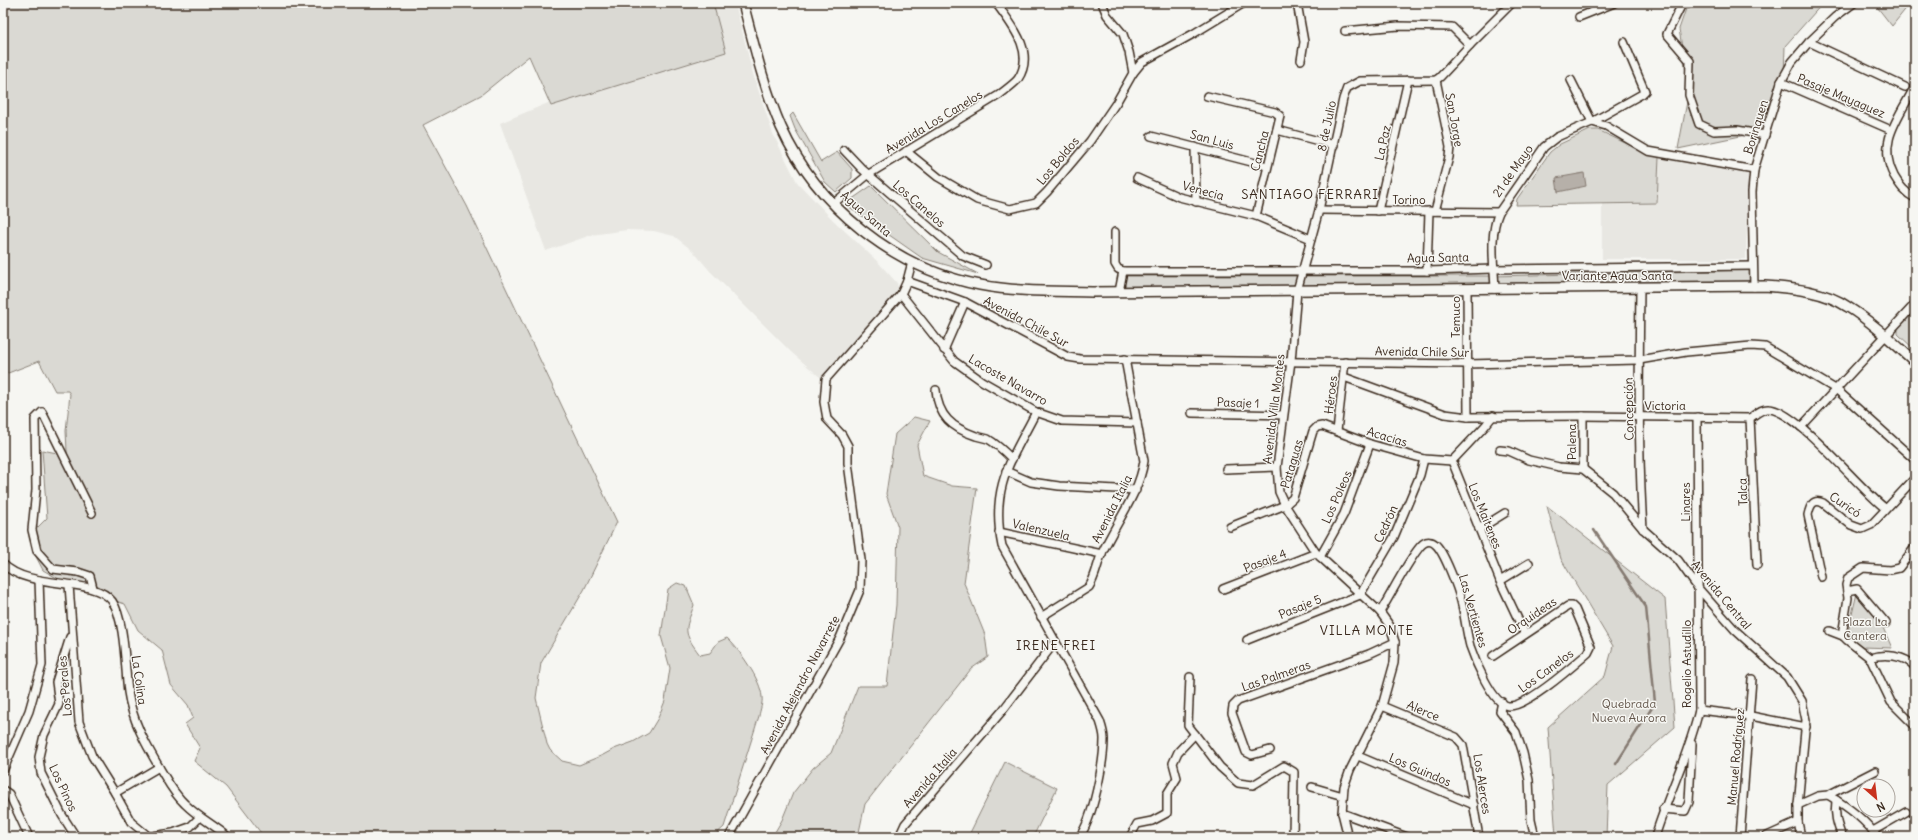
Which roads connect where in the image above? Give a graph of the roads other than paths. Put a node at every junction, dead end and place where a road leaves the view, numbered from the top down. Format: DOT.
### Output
graph roads {
  1 [pos="743,3"];
  2 [pos="996,3"];
  3 [pos="1102,3"];
  4 [pos="1244,3"];
  5 [pos="1297,3"];
  6 [pos="1512,3"];
  7 [pos="1614,3"];
  8 [pos="1688,3"];
  9 [pos="1854,3"];
  10 [pos="1579,17"];
  11 [pos="1345,31"];
  12 [pos="1624,42"];
  13 [pos="1810,42"];
  14 [pos="1470,44"];
  15 [pos="1301,60"];
  16 [pos="1132,73"];
  17 [pos="1408,80"];
  18 [pos="1436,80"];
  19 [pos="1571,80"];
  20 [pos="1781,82"];
  21 [pos="1915,86"];
  22 [pos="1905,87"];
  23 [pos="1207,96"];
  24 [pos="1592,122"];
  25 [pos="1276,130"];
  26 [pos="1891,130"];
  27 [pos="1151,136"];
  28 [pos="1765,136"];
  29 [pos="1334,144"];
  30 [pos="1196,147"];
  31 [pos="844,150"];
  32 [pos="906,152"];
  33 [pos="1267,166"];
  34 [pos="1754,170"];
  35 [pos="869,174"];
  36 [pos="1137,178"];
  37 [pos="1915,198"];
  38 [pos="1196,202"];
  39 [pos="834,203"];
  40 [pos="1319,210"];
  41 [pos="1378,211"];
  42 [pos="1432,211"];
  43 [pos="1499,212"];
  44 [pos="1256,216"];
  45 [pos="1115,232"];
  46 [pos="1311,239"];
  47 [pos="912,262"];
  48 [pos="986,265"];
  49 [pos="1753,266"];
  50 [pos="1494,269"];
  51 [pos="1123,271"];
  52 [pos="1303,271"];
  53 [pos="1427,271"];
  54 [pos="907,281"];
  55 [pos="1754,286"];
  56 [pos="1640,288"];
  57 [pos="1467,289"];
  58 [pos="1495,289"];
  59 [pos="1297,291"];
  60 [pos="1119,292"];
  61 [pos="901,294"];
  62 [pos="964,302"];
  63 [pos="1915,304"];
  64 [pos="1886,336"];
  65 [pos="944,350"];
  66 [pos="1125,359"];
  67 [pos="1639,360"];
  68 [pos="1291,361"];
  69 [pos="1345,362"];
  70 [pos="1915,362"];
  71 [pos="1467,364"];
  72 [pos="1344,377"];
  73 [pos="936,390"];
  74 [pos="1837,390"];
  75 [pos="1036,412"];
  76 [pos="1192,413"];
  77 [pos="1283,415"];
  78 [pos="1492,416"];
  79 [pos="1583,416"];
  80 [pos="1468,417"];
  81 [pos="1640,417"];
  82 [pos="1697,417"];
  83 [pos="1750,418"];
  84 [pos="1137,423"];
  85 [pos="1317,427"];
  86 [pos="1801,427"];
  87 [pos="1337,431"];
  88 [pos="1370,444"];
  89 [pos="1500,450"];
  90 [pos="1012,459"];
  91 [pos="1424,459"];
  92 [pos="1915,460"];
  93 [pos="1452,461"];
  94 [pos="1277,468"];
  95 [pos="1226,469"];
  96 [pos="1583,469"];
  97 [pos="1006,471"];
  98 [pos="1915,478"];
  99 [pos="1136,490"];
  100 [pos="1284,506"];
  101 [pos="1885,508"];
  102 [pos="92,513"];
  103 [pos="1505,513"];
  104 [pos="1230,527"];
  105 [pos="1479,529"];
  106 [pos="1643,529"];
  107 [pos="999,532"];
  108 [pos="1915,547"];
  109 [pos="1102,554"];
  110 [pos="1318,555"];
  111 [pos="1529,563"];
  112 [pos="3,564"];
  113 [pos="1757,565"];
  114 [pos="7,573"];
  115 [pos="1821,577"];
  116 [pos="39,580"];
  117 [pos="1500,580"];
  118 [pos="69,585"];
  119 [pos="93,588"];
  120 [pos="1698,588"];
  121 [pos="1847,588"];
  122 [pos="1223,589"];
  123 [pos="1360,595"];
  124 [pos="1380,612"];
  125 [pos="1040,617"];
  126 [pos="1886,623"];
  127 [pos="1830,631"];
  128 [pos="71,632"];
  129 [pos="1525,634"];
  130 [pos="1843,636"];
  131 [pos="1247,640"];
  132 [pos="1590,640"];
  133 [pos="1055,642"];
  134 [pos="1395,642"];
  135 [pos="1493,656"];
  136 [pos="1870,658"];
  137 [pos="1915,667"];
  138 [pos="1190,677"];
  139 [pos="1752,679"];
  140 [pos="1502,702"];
  141 [pos="1382,706"];
  142 [pos="1699,710"];
  143 [pos="1751,716"];
  144 [pos="1915,726"];
  145 [pos="1806,727"];
  146 [pos="1195,734"];
  147 [pos="1456,737"];
  148 [pos="1693,739"];
  149 [pos="1270,750"];
  150 [pos="1358,756"];
  151 [pos="159,767"];
  152 [pos="3,771"];
  153 [pos="1875,771"];
  154 [pos="1312,787"];
  155 [pos="3,790"];
  156 [pos="116,793"];
  157 [pos="1828,795"];
  158 [pos="1343,796"];
  159 [pos="1836,800"];
  160 [pos="1474,805"];
  161 [pos="1798,805"];
  162 [pos="1663,809"];
  163 [pos="1906,812"];
  164 [pos="1342,813"];
  165 [pos="200,817"];
  166 [pos="1798,822"];
  167 [pos="1875,834"];
  168 [pos="147,836"];
  169 [pos="29,837"];
  170 [pos="76,837"];
  171 [pos="228,837"];
  172 [pos="729,837"];
  173 [pos="899,837"];
  174 [pos="1079,837"];
  175 [pos="1130,837"];
  176 [pos="1293,837"];
  177 [pos="1348,837"];
  178 [pos="1407,837"];
  179 [pos="1479,837"];
  180 [pos="1535,837"];
  181 [pos="1655,837"];
  182 [pos="1740,837"];
  183 [pos="1765,837"];
  184 [pos="1801,837"];
  185 [pos="1842,837"];
  1 -- 39 [label="main road, Agua Santa"];
  2 -- 32 [label="street, Avenida Los Canelos"];
  3 -- 16 [label="street"];
  4 -- 16 [label="street, Los Boldos"];
  5 -- 15 [label="street"];
  6 -- 14 [label="street"];
  7 -- 10 [label="street"];
  8 -- 28 [label="street"];
  9 -- 13 [label="street, Borinquen"];
  11 -- 14 [label="street"];
  12 -- 24 [label="street, 21 de Mayo"];
  13 -- 20 [label="street, Borinquen"];
  13 -- 22 [label="street"];
  14 -- 18 [label="street"];
  16 -- 32 [label="street, Los Boldos"];
  17 -- 18 [label="street, 8 de Julio"];
  17 -- 29 [label="street, 8 de Julio"];
  17 -- 41 [label="street, La Paz"];
  18 -- 42 [label="street, San Jorge"];
  19 -- 24 [label="street"];
  20 -- 26 [label="street, Pasaje Mayaguez"];
  20 -- 28 [label="street, Borinquen"];
  21 -- 26 [label="street"];
  23 -- 25 [label="street, Cancha"];
  24 -- 34 [label="street"];
  24 -- 43 [label="street, 21 de Mayo"];
  25 -- 29 [label="street"];
  25 -- 33 [label="street, Cancha"];
  26 -- 37 [label="street"];
  27 -- 30 [label="street, San Luis"];
  28 -- 34 [label="street, Borinquen"];
  29 -- 40 [label="street, 8 de Julio"];
  30 -- 33 [label="street, San Luis"];
  30 -- 38 [label="street"];
  31 -- 35 [label="street, Los Canelos"];
  32 -- 35 [label="street, Avenida Los Canelos"];
  33 -- 44 [label="street, Cancha"];
  34 -- 49 [label="street, Borinquen"];
  35 -- 39 [label="street, Avenida Los Canelos"];
  35 -- 48 [label="street, Los Canelos"];
  36 -- 38 [label="street, Venecia"];
  38 -- 44 [label="street, Venecia"];
  39 -- 47 [label="main road, Agua Santa"];
  40 -- 41 [label="street, Torino"];
  40 -- 46 [label="street, 8 de Julio"];
  41 -- 42 [label="street, Torino"];
  42 -- 43 [label="street, Torino"];
  42 -- 53 [label="street, San Jorge"];
  43 -- 50 [label="street, 21 de Mayo"];
  44 -- 46 [label="street, Venecia"];
  45 -- 51 [label="street"];
  46 -- 52 [label="street, 8 de Julio"];
  47 -- 54 [label="street, Avenida Alejandro Navarrete"];
  47 -- 60 [label="main road, Agua Santa"];
  49 -- 50 [label="street, Agua Santa"];
  49 -- 55 [label="street, Borinquen"];
  50 -- 53 [label="street, Agua Santa"];
  50 -- 58 [label="street, 21 de Mayo"];
  51 -- 52 [label="street, Agua Santa"];
  51 -- 60 [label="street"];
  52 -- 53 [label="street, Agua Santa"];
  52 -- 59 [label="street, 8 de Julio"];
  54 -- 61 [label="street, Avenida Alejandro Navarrete"];
  54 -- 62 [label="street, Avenida Chile Sur"];
  55 -- 56 [label="main road, Variante Agua Santa"];
  55 -- 64 [label="main road, Variante Agua Santa"];
  56 -- 58 [label="main road, Variante Agua Santa"];
  56 -- 67 [label="street, Concepción"];
  57 -- 58 [label="main road, Variante Agua Santa"];
  57 -- 59 [label="main road, Variante Agua Santa"];
  57 -- 71 [label="street, Temuco"];
  59 -- 60 [label="main road, Agua Santa"];
  59 -- 68 [label="street, Avenida Villa Montes"];
  61 -- 65 [label="street, Lacoste Navarro"];
  61 -- 172 [label="street, Avenida Alejandro Navarrete"];
  62 -- 65 [label="street"];
  62 -- 66 [label="street, Avenida Chile Sur"];
  63 -- 64 [label="street"];
  64 -- 70 [label="main road, Variante Agua Santa"];
  64 -- 74 [label="street"];
  65 -- 75 [label="street, Lacoste Navarro"];
  66 -- 68 [label="street, Avenida Chile Sur"];
  66 -- 84 [label="street, Avenida Italia"];
  67 -- 71 [label="street, Avenida Chile Sur"];
  67 -- 74 [label="street, Avenida Chile Sur"];
  67 -- 81 [label="street, Concepción"];
  68 -- 69 [label="street, Avenida Chile Sur"];
  68 -- 77 [label="street, Avenida Villa Montes"];
  69 -- 71 [label="street, Avenida Chile Sur"];
  69 -- 72 [label="street, Héroes"];
  71 -- 80 [label="street, Temuco"];
  72 -- 80 [label="street, Victoria"];
  72 -- 87 [label="street, Héroes"];
  73 -- 90 [label="street"];
  74 -- 86 [label="street"];
  74 -- 92 [label="street, Avenida Chile Sur"];
  75 -- 84 [label="street, Lacoste Navarro"];
  75 -- 90 [label="street"];
  76 -- 77 [label="street, Pasaje 1"];
  77 -- 94 [label="street, Avenida Villa Montes"];
  78 -- 79 [label="street, Victoria"];
  78 -- 80 [label="street, Victoria"];
  78 -- 93 [label="street"];
  79 -- 81 [label="street, Victoria"];
  79 -- 96 [label="street, Palena"];
  81 -- 82 [label="street, Victoria"];
  81 -- 106 [label="street, Concepción"];
  82 -- 83 [label="street, Victoria"];
  82 -- 120 [label="street, Linares"];
  83 -- 86 [label="street, Victoria"];
  83 -- 113 [label="street, Talca"];
  84 -- 99 [label="street, Avenida Italia"];
  85 -- 87 [label="street, Acacias"];
  85 -- 100 [label="street, Pataguas"];
  86 -- 101 [label="street, Victoria"];
  87 -- 88 [label="street, Acacias"];
  88 -- 91 [label="street, Acacias"];
  88 -- 110 [label="street, Los Poleos"];
  89 -- 96 [label="street"];
  90 -- 97 [label="street"];
  91 -- 93 [label="street, Acacias"];
  91 -- 123 [label="street, Cedrón"];
  93 -- 105 [label="street, Los Maitenes"];
  94 -- 95 [label="street"];
  94 -- 100 [label="street, Avenida Villa Montes"];
  96 -- 106 [label="street, Avenida Central"];
  97 -- 99 [label="street"];
  97 -- 107 [label="street"];
  98 -- 101 [label="street"];
  99 -- 109 [label="street, Avenida Italia"];
  100 -- 104 [label="street"];
  100 -- 110 [label="street, Avenida Villa Montes"];
  101 -- 115 [label="street, Curicó"];
  102 -- 119 [label="street"];
  103 -- 105 [label="street"];
  105 -- 117 [label="street, Los Maitenes"];
  106 -- 120 [label="street, Avenida Central"];
  107 -- 109 [label="street, Valenzuela"];
  107 -- 125 [label="street"];
  108 -- 121 [label="street"];
  109 -- 125 [label="street, Avenida Italia"];
  110 -- 122 [label="street, Pasaje 4"];
  110 -- 123 [label="street, Avenida Villa Montes"];
  111 -- 117 [label="street"];
  112 -- 114 [label="street"];
  114 -- 116 [label="street, La Colina"];
  116 -- 118 [label="street, La Colina"];
  116 -- 152 [label="street"];
  117 -- 129 [label="street, Los Maitenes"];
  118 -- 119 [label="street, La Colina"];
  118 -- 128 [label="street, Los Perales"];
  119 -- 151 [label="street, La Colina"];
  120 -- 142 [label="street, Rogelio Astudillo"];
  120 -- 145 [label="street, Avenida Central"];
  121 -- 126 [label="street"];
  121 -- 130 [label="street"];
  123 -- 124 [label="street, Avenida Villa Montes"];
  123 -- 131 [label="street, Pasaje 5"];
  124 -- 134 [label="street, Avenida Villa Montes"];
  124 -- 140 [label="street, Las Vertientes"];
  125 -- 133 [label="street"];
  127 -- 130 [label="street"];
  128 -- 156 [label="street, Los Perales"];
  128 -- 170 [label="street, Los Pinos"];
  129 -- 132 [label="street, Orquideas"];
  129 -- 135 [label="street, Orquideas"];
  130 -- 136 [label="street"];
  132 -- 140 [label="street, Los Canelos"];
  133 -- 173 [label="street, Avenida Italia"];
  133 -- 174 [label="street"];
  134 -- 141 [label="street, Avenida Villa Montes"];
  134 -- 149 [label="street, Las Palmeras"];
  136 -- 137 [label="street"];
  136 -- 144 [label="street"];
  138 -- 146 [label="street"];
  139 -- 143 [label="street, Manuel Rodríguez"];
  140 -- 180 [label="street"];
  141 -- 147 [label="street, Alerce"];
  141 -- 150 [label="street, Avenida Villa Montes"];
  142 -- 143 [label="street"];
  142 -- 148 [label="street, Rogelio Astudillo"];
  143 -- 145 [label="street"];
  143 -- 182 [label="street, Manuel Rodríguez"];
  145 -- 161 [label="street, Avenida Central"];
  146 -- 175 [label="street"];
  146 -- 176 [label="street"];
  147 -- 160 [label="street, Los Alerces"];
  148 -- 162 [label="street, Rogelio Astudillo"];
  148 -- 162 [label="street, Rogelio Astudillo"];
  150 -- 158 [label="street, Avenida Villa Montes"];
  150 -- 160 [label="street, Los Guindos"];
  151 -- 156 [label="street"];
  151 -- 165 [label="street, La Colina"];
  153 -- 157 [label="street"];
  154 -- 158 [label="street"];
  155 -- 169 [label="street"];
  156 -- 168 [label="street, Los Perales"];
  157 -- 159 [label="street"];
  157 -- 161 [label="street"];
  158 -- 164 [label="street, Avenida Villa Montes"];
  159 -- 167 [label="street"];
  159 -- 185 [label="street"];
  160 -- 179 [label="street, Los Alerces"];
  161 -- 166 [label="street, Avenida Central"];
  162 -- 181 [label="street, Rogelio Astudillo"];
  163 -- 167 [label="street"];
  164 -- 177 [label="street, Avenida Villa Montes"];
  164 -- 178 [label="street"];
  165 -- 168 [label="street"];
  165 -- 171 [label="street, La Colina"];
  166 -- 183 [label="street"];
  166 -- 184 [label="street, Avenida Central"];
}
